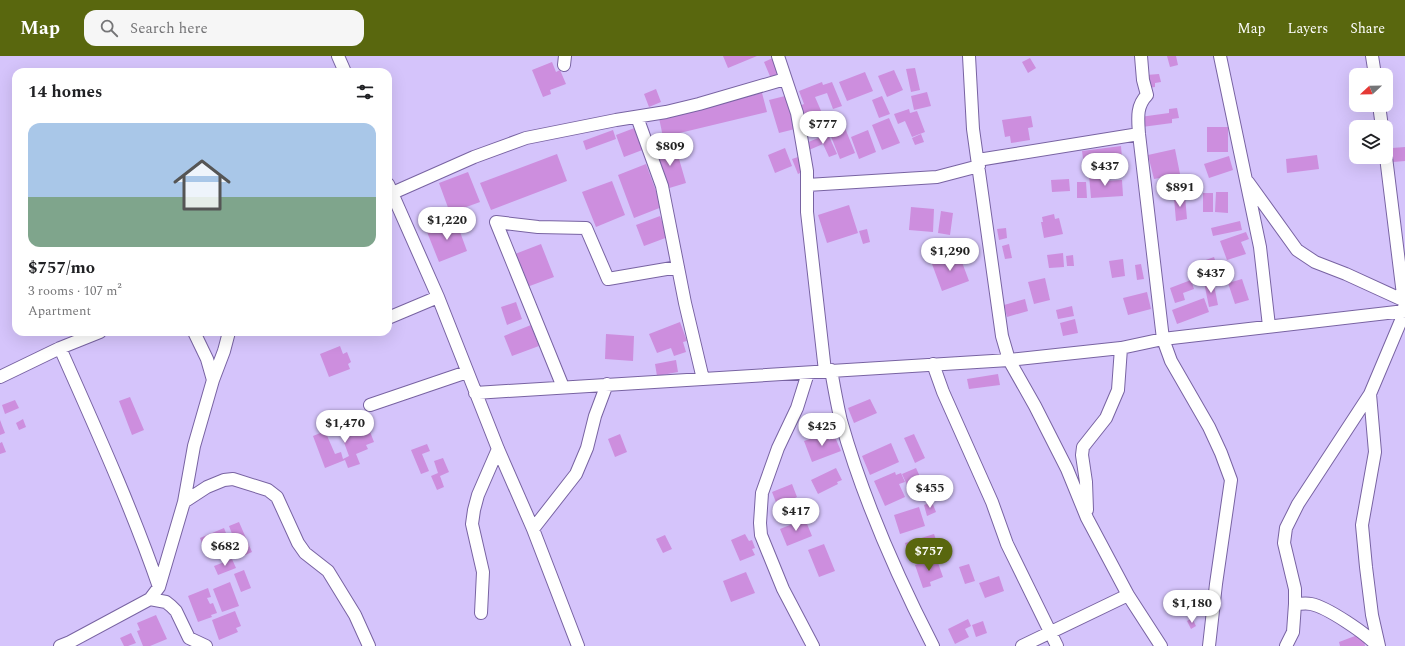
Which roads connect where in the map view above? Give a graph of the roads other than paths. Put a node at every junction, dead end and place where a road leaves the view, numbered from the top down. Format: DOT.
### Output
graph roads {
  1 [pos="338,56"];
  2 [pos="778,56"];
  3 [pos="969,56"];
  4 [pos="1141,56"];
  5 [pos="1220,56"];
  6 [pos="1372,56"];
  7 [pos="343,68"];
  8 [pos="1374,68"];
  9 [pos="785,79"];
  10 [pos="637,117"];
  11 [pos="1139,134"];
  12 [pos="979,163"];
  13 [pos="1387,164"];
  14 [pos="1245,178"];
  15 [pos="807,185"];
  16 [pos="392,190"];
  17 [pos="392,197"];
  18 [pos="678,267"];
  19 [pos="438,297"];
  20 [pos="1405,306"];
  21 [pos="392,316"];
  22 [pos="1269,326"];
  23 [pos="90,336"];
  24 [pos="196,336"];
  25 [pos="228,336"];
  26 [pos="1163,339"];
  27 [pos="60,348"];
  28 [pos="1121,348"];
  29 [pos="1009,360"];
  30 [pos="933,364"];
  31 [pos="828,371"];
  32 [pos="467,372"];
  33 [pos="808,373"];
  34 [pos="0,377"];
  35 [pos="703,379"];
  36 [pos="213,380"];
  37 [pos="607,384"];
  38 [pos="563,387"];
  39 [pos="476,393"];
  40 [pos="1370,394"];
  41 [pos="370,405"];
  42 [pos="498,449"];
  43 [pos="184,502"];
  44 [pos="1087,518"];
  45 [pos="533,529"];
  46 [pos="158,587"];
  47 [pos="1128,595"];
  48 [pos="150,599"];
  49 [pos="1295,604"];
  50 [pos="481,613"];
  51 [pos="1050,633"];
  52 [pos="60,646"];
  53 [pos="206,646"];
  54 [pos="369,646"];
  55 [pos="578,646"];
  56 [pos="813,646"];
  57 [pos="933,646"];
  58 [pos="1022,646"];
  59 [pos="1057,646"];
  60 [pos="1161,646"];
  61 [pos="1209,646"];
  62 [pos="1286,646"];
  63 [pos="1378,646"];
  1 -- 7 [label="street"];
  2 -- 9 [label="street"];
  3 -- 12 [label="street"];
  4 -- 11 [label="street"];
  5 -- 14 [label="street"];
  6 -- 8 [label="street"];
  9 -- 10 [label="street"];
  9 -- 15 [label="street"];
  10 -- 16 [label="street"];
  10 -- 18 [label="street"];
  11 -- 12 [label="street"];
  11 -- 26 [label="street"];
  12 -- 15 [label="street"];
  12 -- 29 [label="street"];
  13 -- 20 [label="street"];
  14 -- 20 [label="street"];
  14 -- 22 [label="street"];
  15 -- 31 [label="street"];
  17 -- 19 [label="street"];
  18 -- 35 [label="street"];
  18 -- 38 [label="street"];
  19 -- 21 [label="street"];
  19 -- 32 [label="street"];
  20 -- 22 [label="street"];
  20 -- 40 [label="street"];
  22 -- 26 [label="street"];
  23 -- 27 [label="street"];
  24 -- 36 [label="street"];
  25 -- 36 [label="street"];
  26 -- 28 [label="street"];
  26 -- 61 [label="street"];
  27 -- 34 [label="street"];
  27 -- 46 [label="street"];
  28 -- 29 [label="street"];
  28 -- 44 [label="street"];
  29 -- 30 [label="street"];
  29 -- 44 [label="street"];
  30 -- 31 [label="street"];
  30 -- 51 [label="street"];
  31 -- 33 [label="street"];
  31 -- 57 [label="street"];
  32 -- 39 [label="street"];
  32 -- 41 [label="street"];
  33 -- 35 [label="street"];
  33 -- 56 [label="street"];
  35 -- 37 [label="street"];
  36 -- 43 [label="street"];
  37 -- 38 [label="street"];
  37 -- 45 [label="street"];
  38 -- 39 [label="street"];
  39 -- 42 [label="street"];
  40 -- 49 [label="street"];
  40 -- 63 [label="street"];
  42 -- 45 [label="street"];
  42 -- 50 [label="street"];
  43 -- 46 [label="street"];
  43 -- 54 [label="street"];
  44 -- 47 [label="street"];
  45 -- 55 [label="street"];
  46 -- 48 [label="street"];
  47 -- 51 [label="street"];
  47 -- 60 [label="street"];
  48 -- 52 [label="street"];
  48 -- 53 [label="street"];
  49 -- 62 [label="street"];
  49 -- 63 [label="street"];
  51 -- 58 [label="street"];
  51 -- 59 [label="street"];
}
